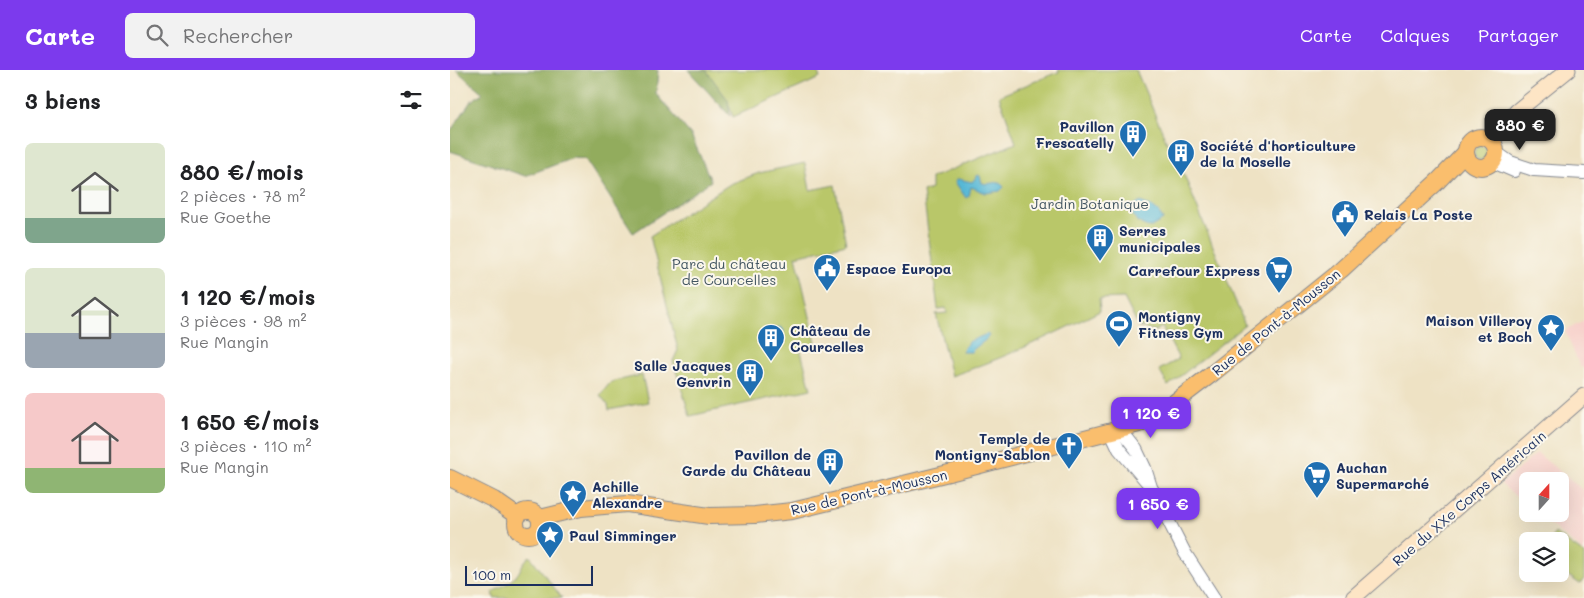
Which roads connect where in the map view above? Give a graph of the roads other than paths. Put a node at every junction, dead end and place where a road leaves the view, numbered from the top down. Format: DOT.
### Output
graph roads {
  1 [pos="1568,70"];
  2 [pos="1490,148"];
  3 [pos="1469,159"];
  4 [pos="1584,173"];
  5 [pos="1584,396"];
  6 [pos="1140,424"];
  7 [pos="1116,431"];
  8 [pos="1136,449"];
  9 [pos="450,478"];
  10 [pos="1152,488"];
  11 [pos="1214,598"];
  12 [pos="1353,598"];
  1 -- 2 [label="main road"];
  2 -- 3 [label="main road"];
  2 -- 3 [label="main road, Rue de Pont-à-Mousson"];
  2 -- 4 [label="street"];
  3 -- 6 [label="main road, Rue de Pont-à-Mousson"];
  5 -- 12 [label="main road, Rue du XXe Corps Américain"];
  6 -- 7 [label="main road, Rue de Pont-à-Mousson"];
  6 -- 8 [label="street"];
  7 -- 8 [label="street"];
  7 -- 9 [label="main road, Rue de Pont-à-Mousson"];
  7 -- 10 [label="street"];
  8 -- 10 [label="street"];
  10 -- 11 [label="street"];
}
